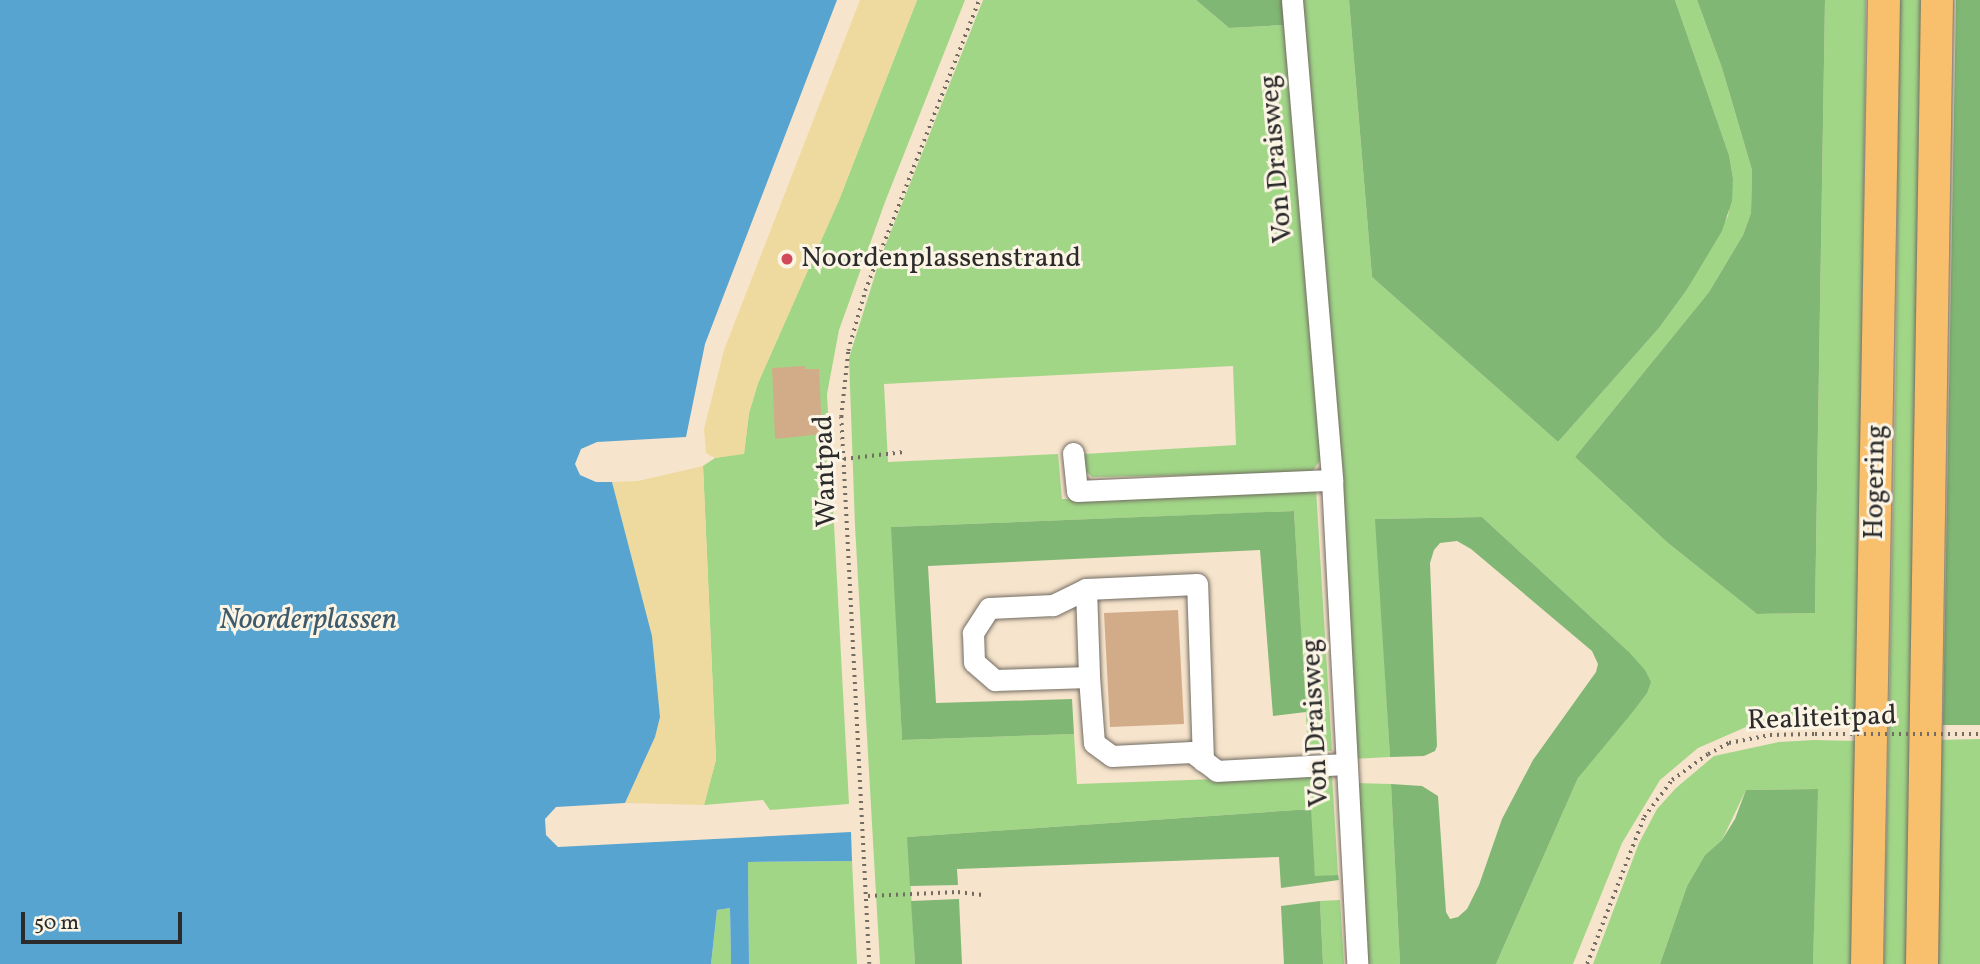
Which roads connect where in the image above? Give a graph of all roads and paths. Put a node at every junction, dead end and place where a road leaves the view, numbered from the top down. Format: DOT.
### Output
graph roads {
  1 [pos="979,0"];
  2 [pos="1292,0"];
  3 [pos="1884,0"];
  4 [pos="1937,0"];
  5 [pos="904,452"];
  6 [pos="1073,453"];
  7 [pos="844,458"];
  8 [pos="1332,480"];
  9 [pos="1086,589"];
  10 [pos="1089,677"];
  11 [pos="1980,734"];
  12 [pos="1203,761"];
  13 [pos="1345,764"];
  14 [pos="983,895"];
  15 [pos="867,896"];
  16 [pos="869,964"];
  17 [pos="1357,964"];
  18 [pos="1587,964"];
  19 [pos="1867,964"];
  20 [pos="1922,964"];
  1 -- 7 [label="path, Wantpad"];
  2 -- 8 [label="street, Von Draisweg"];
  3 -- 19 [label="highway, Hogering"];
  4 -- 20 [label="highway, Hogering"];
  5 -- 7 [label="path"];
  6 -- 8 [label="street"];
  7 -- 15 [label="path, Wantpad"];
  8 -- 13 [label="street, Von Draisweg"];
  9 -- 10 [label="street"];
  9 -- 10 [label="street"];
  9 -- 12 [label="street"];
  10 -- 12 [label="street"];
  11 -- 18 [label="path, Realiteitpad, bridge"];
  12 -- 13 [label="street"];
  13 -- 17 [label="street, Von Draisweg"];
  14 -- 15 [label="path"];
  15 -- 16 [label="path, Wantpad"];
}
